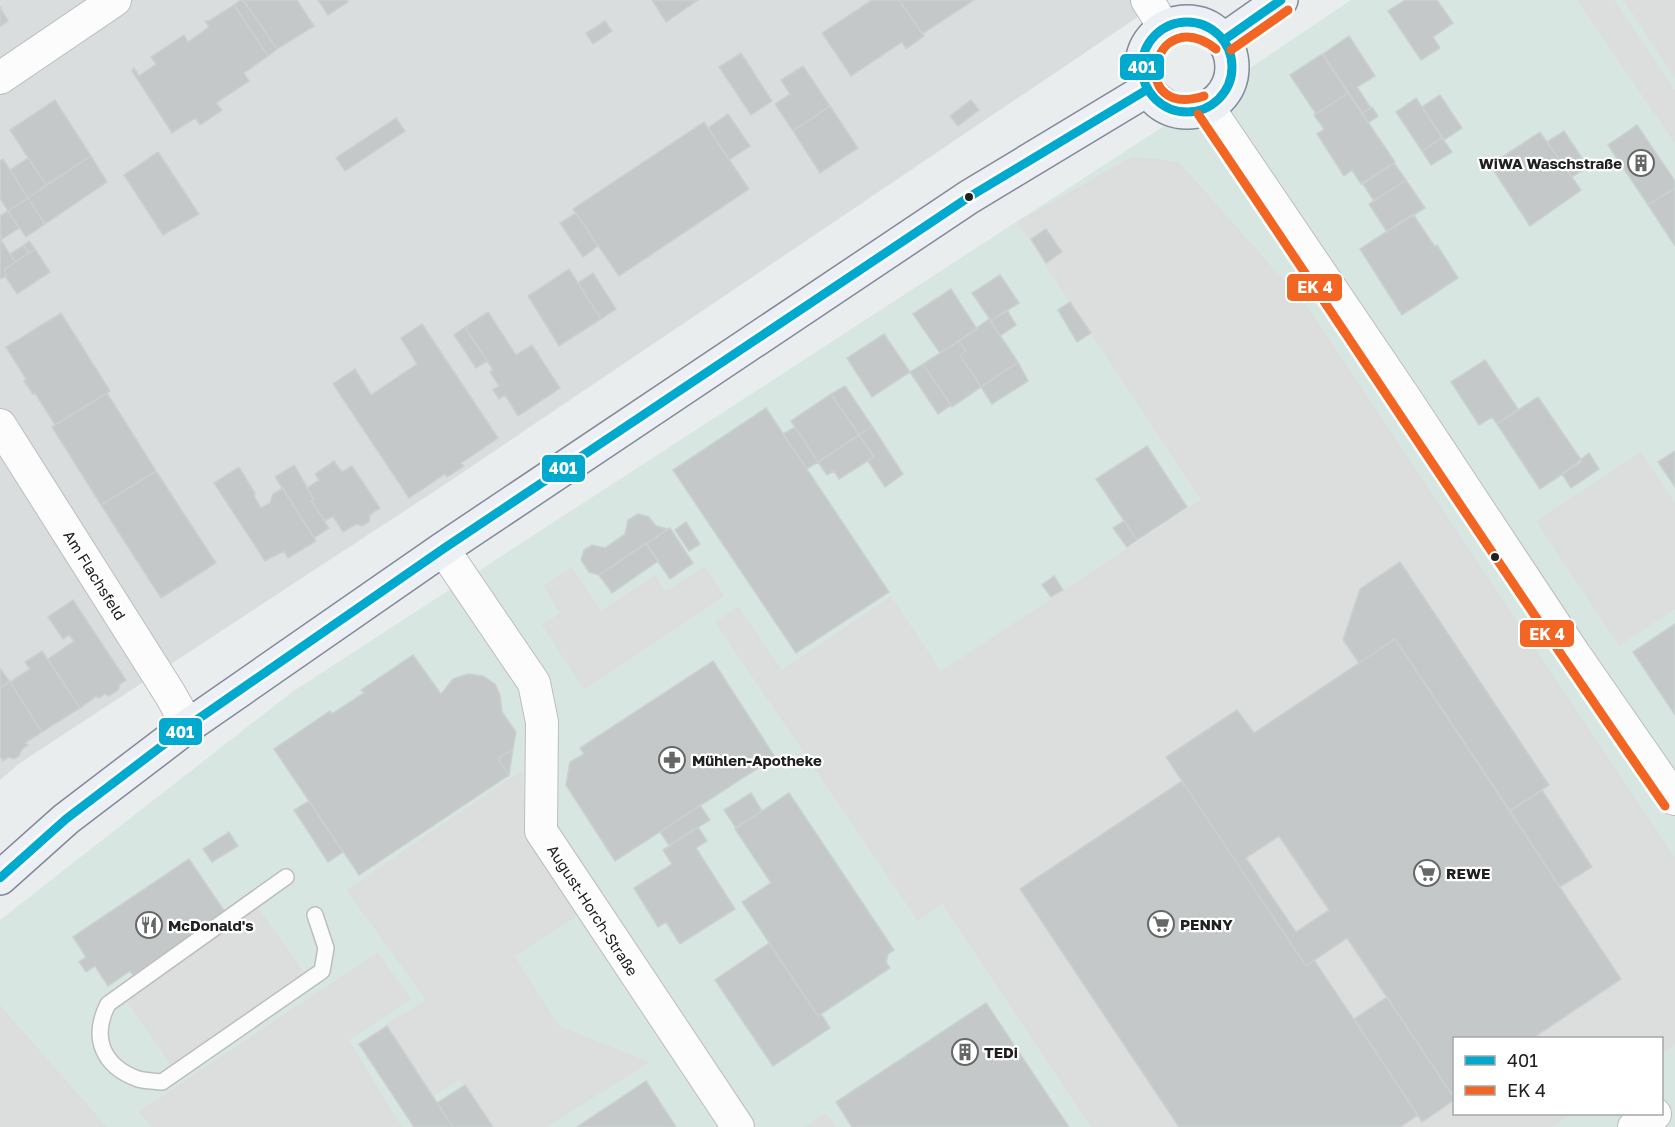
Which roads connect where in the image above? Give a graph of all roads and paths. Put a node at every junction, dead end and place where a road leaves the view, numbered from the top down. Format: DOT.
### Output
graph roads {
  1 [pos="115,0"];
  2 [pos="1147,0"];
  3 [pos="1281,0"];
  4 [pos="1164,27"];
  5 [pos="1224,40"];
  6 [pos="0,78"];
  7 [pos="1148,89"];
  8 [pos="1208,107"];
  9 [pos="0,425"];
  10 [pos="443,549"];
  11 [pos="188,726"];
  12 [pos="1675,799"];
  13 [pos="286,877"];
  14 [pos="0,878"];
  15 [pos="315,915"];
  16 [pos="1652,1115"];
  17 [pos="738,1127"];
  18 [pos="1635,1127"];
  1 -- 6 [label="street"];
  2 -- 4 [label="street"];
  3 -- 5 [label="main road"];
  4 -- 5 [label="main road"];
  4 -- 7 [label="main road"];
  5 -- 8 [label="main road"];
  7 -- 8 [label="main road"];
  7 -- 10 [label="main road"];
  8 -- 12 [label="street"];
  9 -- 11 [label="street, Am Flachsfeld"];
  10 -- 11 [label="main road"];
  10 -- 17 [label="street, August-Horch-Straße"];
  11 -- 14 [label="main road"];
  13 -- 15 [label="lane"];
  16 -- 18 [label="street"];
}
